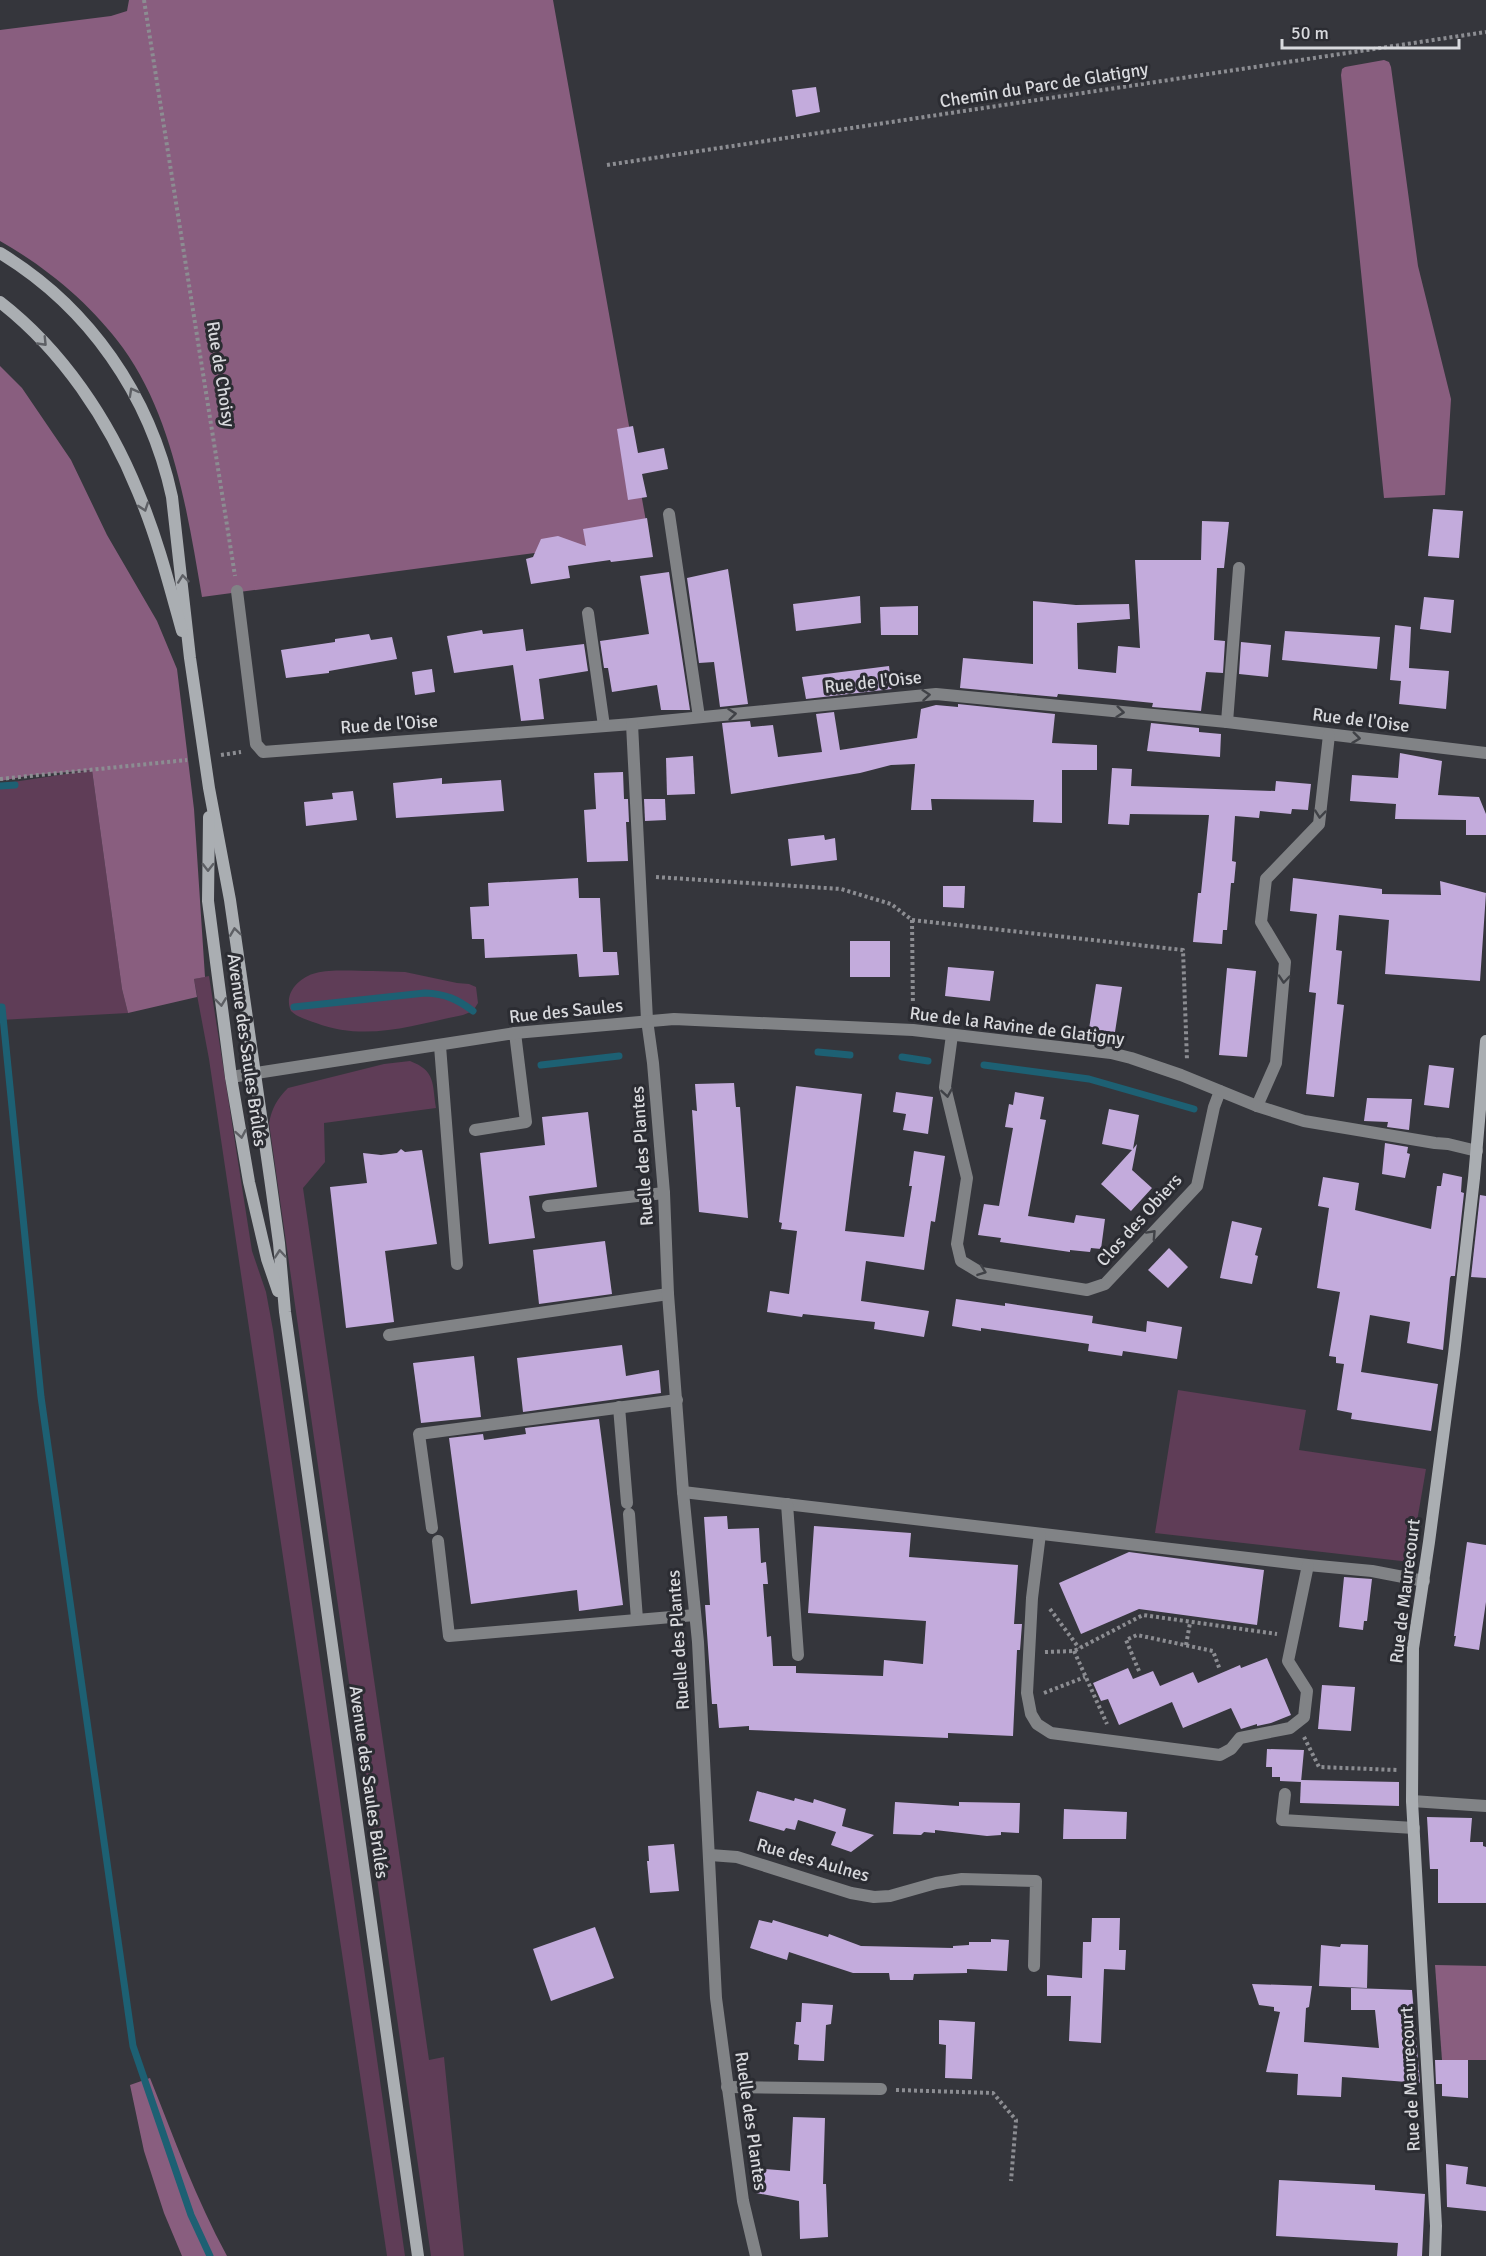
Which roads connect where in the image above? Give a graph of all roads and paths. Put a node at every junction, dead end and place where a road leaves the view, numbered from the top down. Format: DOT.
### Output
graph roads {
  1 [pos="144,0"];
  2 [pos="1486,32"];
  3 [pos="607,165"];
  4 [pos="0,253"];
  5 [pos="0,302"];
  6 [pos="669,514"];
  7 [pos="1239,568"];
  8 [pos="237,591"];
  9 [pos="588,613"];
  10 [pos="190,658"];
  11 [pos="699,717"];
  12 [pos="1227,722"];
  13 [pos="632,724"];
  14 [pos="604,726"];
  15 [pos="1329,735"];
  16 [pos="259,748"];
  17 [pos="1486,753"];
  18 [pos="205,758"];
  19 [pos="0,779"];
  20 [pos="209,788"];
  21 [pos="641,876"];
  22 [pos="912,920"];
  23 [pos="647,1020"];
  24 [pos="913,1030"];
  25 [pos="515,1033"];
  26 [pos="952,1035"];
  27 [pos="1486,1041"];
  28 [pos="440,1046"];
  29 [pos="255,1073"];
  30 [pos="1181,1075"];
  31 [pos="231,1077"];
  32 [pos="1220,1091"];
  33 [pos="1257,1106"];
  34 [pos="475,1130"];
  35 [pos="1480,1158"];
  36 [pos="664,1193"];
  37 [pos="548,1206"];
  38 [pos="458,1264"];
  39 [pos="668,1294"];
  40 [pos="285,1312"];
  41 [pos="389,1335"];
  42 [pos="677,1400"];
  43 [pos="619,1407"];
  44 [pos="683,1492"];
  45 [pos="787,1504"];
  46 [pos="432,1528"];
  47 [pos="1040,1534"];
  48 [pos="438,1541"];
  49 [pos="1308,1565"];
  50 [pos="1424,1581"];
  51 [pos="1032,1598"];
  52 [pos="695,1615"];
  53 [pos="637,1619"];
  54 [pos="1190,1623"];
  55 [pos="1295,1630"];
  56 [pos="1186,1645"];
  57 [pos="1076,1649"];
  58 [pos="1028,1652"];
  59 [pos="798,1655"];
  60 [pos="1220,1670"];
  61 [pos="1139,1671"];
  62 [pos="1085,1677"];
  63 [pos="1027,1693"];
  64 [pos="1297,1722"];
  65 [pos="1114,1741"];
  66 [pos="1412,1770"];
  67 [pos="1285,1794"];
  68 [pos="1412,1801"];
  69 [pos="1486,1806"];
  70 [pos="1414,1828"];
  71 [pos="710,1855"];
  72 [pos="1034,1966"];
  73 [pos="727,2087"];
  74 [pos="881,2090"];
  75 [pos="1011,2181"];
  76 [pos="418,2256"];
  77 [pos="756,2256"];
  78 [pos="1435,2256"];
  1 -- 8 [label="path, Rue de Choisy"];
  2 -- 3 [label="path, Chemin du Parc de Glatigny"];
  10 -- 4 [label="main road, one-way"];
  5 -- 10 [label="main road, one-way"];
  6 -- 11 [label="street"];
  7 -- 12 [label="street"];
  8 -- 16 [label="street"];
  9 -- 14 [label="street"];
  10 -- 18 [label="main road, Avenue des Saules Brûlés"];
  11 -- 12 [label="street, Rue de l'Oise, one-way"];
  11 -- 13 [label="street, Rue de l'Oise"];
  12 -- 15 [label="street, Rue de l'Oise"];
  13 -- 14 [label="street, Rue de l'Oise"];
  13 -- 21 [label="street, Rue des Saules"];
  14 -- 16 [label="street, Rue de l'Oise"];
  15 -- 17 [label="street, Rue de l'Oise, one-way"];
  15 -- 33 [label="street, one-way"];
  16 -- 18 [label="path"];
  18 -- 19 [label="path"];
  18 -- 20 [label="main road, Avenue des Saules Brûlés"];
  29 -- 20 [label="main road, Avenue des Saules Brûlés, one-way"];
  20 -- 31 [label="main road, Avenue des Saules Brûlés, one-way"];
  21 -- 22 [label="path"];
  21 -- 23 [label="street, Rue des Saules"];
  22 -- 24 [label="path"];
  22 -- 30 [label="path"];
  23 -- 24 [label="street, Rue de la Ravine de Glatigny"];
  23 -- 25 [label="street, Rue des Saules"];
  23 -- 36 [label="street, Ruelle des Plantes"];
  24 -- 26 [label="street, Rue de la Ravine de Glatigny"];
  25 -- 28 [label="street, Rue des Saules"];
  25 -- 34 [label="street"];
  26 -- 30 [label="street, Rue de la Ravine de Glatigny"];
  26 -- 32 [label="street, Clos des Obiers, one-way"];
  27 -- 35 [label="main road, Rue de Maurecourt"];
  28 -- 29 [label="street, Rue des Saules"];
  28 -- 38 [label="street"];
  29 -- 31 [label="street, Rue des Saules"];
  40 -- 29 [label="main road, Avenue des Saules Brûlés, one-way"];
  30 -- 32 [label="street, Rue de la Ravine de Glatigny"];
  31 -- 40 [label="main road, Avenue des Saules Brûlés, one-way"];
  32 -- 33 [label="street, Rue de la Ravine de Glatigny"];
  33 -- 35 [label="street, Rue de la Ravine de Glatigny"];
  35 -- 50 [label="main road, Rue de Maurecourt"];
  36 -- 37 [label="street"];
  36 -- 39 [label="street, Ruelle des Plantes"];
  39 -- 41 [label="street"];
  39 -- 42 [label="street, Ruelle des Plantes"];
  40 -- 76 [label="main road, Avenue des Saules Brûlés"];
  42 -- 43 [label="street"];
  42 -- 44 [label="street, Ruelle des Plantes"];
  43 -- 46 [label="street"];
  43 -- 53 [label="street"];
  44 -- 45 [label="street"];
  44 -- 52 [label="street, Ruelle des Plantes"];
  45 -- 47 [label="street"];
  45 -- 59 [label="street"];
  47 -- 49 [label="street"];
  47 -- 51 [label="street"];
  48 -- 53 [label="street"];
  49 -- 50 [label="street"];
  49 -- 55 [label="street"];
  50 -- 66 [label="main road, Rue de Maurecourt"];
  51 -- 57 [label="path"];
  51 -- 58 [label="street"];
  52 -- 53 [label="street"];
  52 -- 71 [label="street, Ruelle des Plantes"];
  54 -- 55 [label="path"];
  54 -- 56 [label="path"];
  54 -- 57 [label="path"];
  55 -- 64 [label="street"];
  56 -- 60 [label="path"];
  56 -- 61 [label="path"];
  57 -- 58 [label="path"];
  57 -- 62 [label="path"];
  58 -- 63 [label="street"];
  62 -- 63 [label="path"];
  62 -- 65 [label="path"];
  63 -- 65 [label="street"];
  64 -- 65 [label="street"];
  64 -- 66 [label="path"];
  66 -- 68 [label="main road, Rue de Maurecourt"];
  67 -- 70 [label="street"];
  68 -- 69 [label="street"];
  68 -- 70 [label="main road, Rue de Maurecourt"];
  70 -- 78 [label="main road, Rue de Maurecourt"];
  71 -- 72 [label="street, Rue des Aulnes"];
  71 -- 73 [label="street, Ruelle des Plantes"];
  73 -- 74 [label="street"];
  73 -- 77 [label="street, Ruelle des Plantes"];
  74 -- 75 [label="path"];
}
